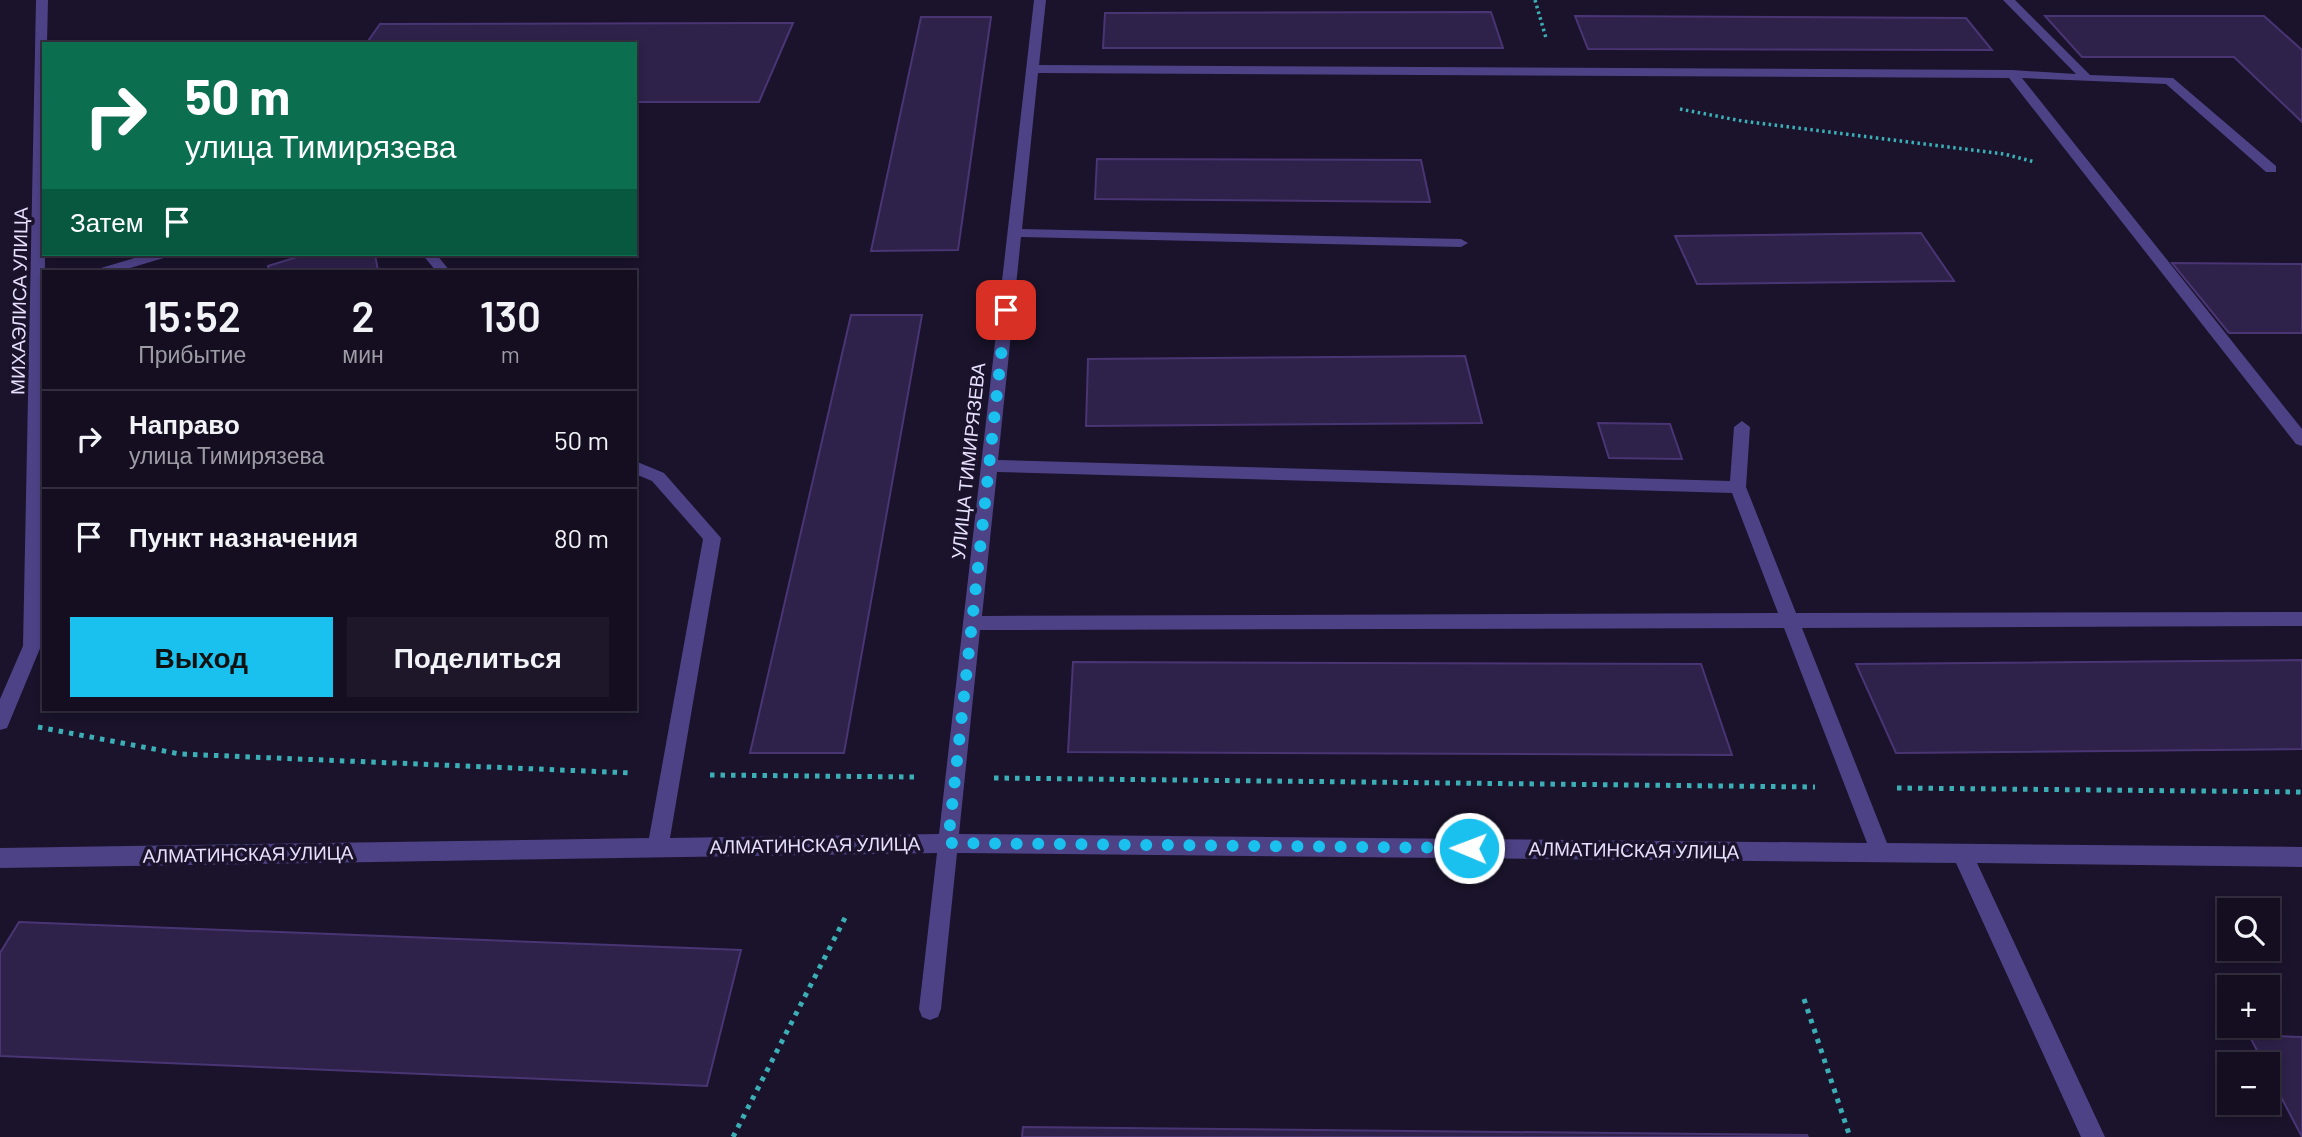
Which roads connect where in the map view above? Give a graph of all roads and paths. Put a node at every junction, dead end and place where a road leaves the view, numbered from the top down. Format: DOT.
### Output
graph roads {
  1 [pos="42,0"];
  2 [pos="1040,0"];
  3 [pos="1535,0"];
  4 [pos="2009,0"];
  5 [pos="1032,69"];
  6 [pos="1555,72"];
  7 [pos="2012,75"];
  8 [pos="2087,78"];
  9 [pos="1677,108"];
  10 [pos="2271,169"];
  11 [pos="2093,176"];
  12 [pos="1014,233"];
  13 [pos="1461,243"];
  14 [pos="155,256"];
  15 [pos="431,256"];
  16 [pos="109,270"];
  17 [pos="442,270"];
  18 [pos="41,291"];
  19 [pos="1742,428"];
  20 [pos="2302,440"];
  21 [pos="989,466"];
  22 [pos="637,468"];
  23 [pos="1738,487"];
  24 [pos="2302,619"];
  25 [pos="1790,621"];
  26 [pos="972,623"];
  27 [pos="1,721"];
  28 [pos="671,774"];
  29 [pos="955,777"];
  30 [pos="1856,788"];
  31 [pos="2302,793"];
  32 [pos="948,843"];
  33 [pos="658,847"];
  34 [pos="1881,853"];
  35 [pos="1962,853"];
  36 [pos="2302,857"];
  37 [pos="0,858"];
  38 [pos="846,916"];
  39 [pos="1804,999"];
  40 [pos="930,1009"];
  41 [pos="733,1137"];
  42 [pos="1850,1137"];
  43 [pos="2093,1137"];
  1 -- 18 [label="street, МИХАЭЛИСА УЛИЦА"];
  2 -- 5 [label="street, УЛИЦА ТИМИРЯЗЕВА"];
  3 -- 6 [label="path"];
  4 -- 8 [label="street"];
  5 -- 6 [label="street"];
  5 -- 12 [label="street, УЛИЦА ТИМИРЯЗЕВА"];
  6 -- 7 [label="street"];
  7 -- 8 [label="street"];
  7 -- 11 [label="street"];
  8 -- 10 [label="street"];
  9 -- 11 [label="path"];
  11 -- 20 [label="street"];
  12 -- 13 [label="street"];
  12 -- 21 [label="street, УЛИЦА ТИМИРЯЗЕВА"];
  14 -- 16 [label="street"];
  15 -- 17 [label="street"];
  18 -- 27 [label="street, МИХАЭЛИСА УЛИЦА"];
  19 -- 23 [label="street"];
  21 -- 23 [label="street"];
  21 -- 26 [label="street, УЛИЦА ТИМИРЯЗЕВА"];
  22 -- 28 [label="street"];
  23 -- 25 [label="street"];
  24 -- 25 [label="street"];
  25 -- 26 [label="street"];
  25 -- 30 [label="street"];
  26 -- 29 [label="street, УЛИЦА ТИМИРЯЗЕВА"];
  27 -- 28 [label="path"];
  28 -- 29 [label="path"];
  28 -- 33 [label="street"];
  29 -- 30 [label="path"];
  29 -- 32 [label="street, УЛИЦА ТИМИРЯЗЕВА"];
  30 -- 31 [label="path"];
  30 -- 34 [label="street"];
  32 -- 33 [label="street, АЛМАТИНСКАЯ УЛИЦА"];
  32 -- 34 [label="street, АЛМАТИНСКАЯ УЛИЦА"];
  32 -- 40 [label="street, УЛИЦА ТИМИРЯЗЕВА"];
  33 -- 37 [label="street, АЛМАТИНСКАЯ УЛИЦА"];
  34 -- 35 [label="street, АЛМАТИНСКАЯ УЛИЦА"];
  35 -- 36 [label="street, АЛМАТИНСКАЯ УЛИЦА"];
  35 -- 43 [label="street"];
  38 -- 41 [label="path"];
  39 -- 42 [label="path"];
}
